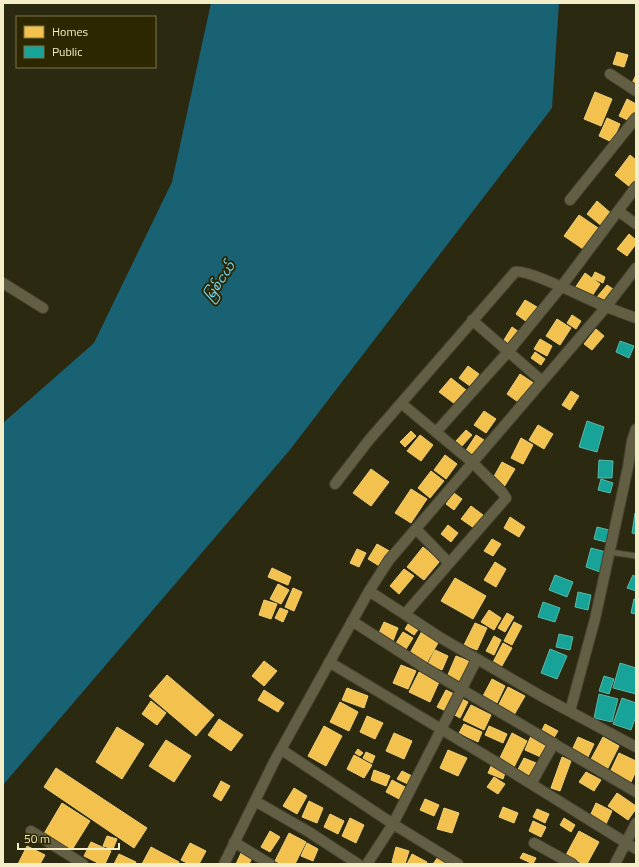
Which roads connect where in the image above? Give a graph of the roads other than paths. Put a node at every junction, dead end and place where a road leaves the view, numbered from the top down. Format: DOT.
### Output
graph roads {
  1 [pos="610,74"];
  2 [pos="636,91"];
  3 [pos="636,118"];
  4 [pos="636,187"];
  5 [pos="570,200"];
  6 [pos="618,211"];
  7 [pos="636,224"];
  8 [pos="636,268"];
  9 [pos="3,283"];
  10 [pos="561,287"];
  11 [pos="606,307"];
  12 [pos="43,308"];
  13 [pos="636,318"];
  14 [pos="472,320"];
  15 [pos="508,352"];
  16 [pos="542,381"];
  17 [pos="401,404"];
  18 [pos="636,429"];
  19 [pos="436,432"];
  20 [pos="473,463"];
  21 [pos="335,484"];
  22 [pos="416,529"];
  23 [pos="610,552"];
  24 [pos="636,556"];
  25 [pos="449,563"];
  26 [pos="369,591"];
  27 [pos="405,614"];
  28 [pos="352,622"];
  29 [pos="477,660"];
  30 [pos="330,662"];
  31 [pos="463,689"];
  32 [pos="570,711"];
  33 [pos="442,730"];
  34 [pos="554,743"];
  35 [pos="636,747"];
  36 [pos="282,750"];
  37 [pos="531,784"];
  38 [pos="636,792"];
  39 [pos="255,802"];
  40 [pos="636,823"];
  41 [pos="393,824"];
  42 [pos="31,832"];
  43 [pos="234,842"];
  44 [pos="534,843"];
  45 [pos="626,843"];
  46 [pos="636,849"];
  47 [pos="83,864"];
  48 [pos="224,864"];
  49 [pos="270,864"];
  50 [pos="358,864"];
  51 [pos="368,864"];
  52 [pos="458,864"];
  53 [pos="572,864"];
  54 [pos="615,864"];
  1 -- 2 [label="street"];
  3 -- 5 [label="street"];
  4 -- 6 [label="street"];
  6 -- 7 [label="street"];
  6 -- 10 [label="street"];
  8 -- 11 [label="street"];
  9 -- 12 [label="street"];
  10 -- 11 [label="street"];
  10 -- 14 [label="street"];
  10 -- 15 [label="street"];
  11 -- 13 [label="street"];
  11 -- 16 [label="street"];
  14 -- 15 [label="street"];
  14 -- 17 [label="street"];
  15 -- 16 [label="street"];
  15 -- 19 [label="street"];
  16 -- 20 [label="street"];
  17 -- 19 [label="street"];
  17 -- 21 [label="street"];
  18 -- 23 [label="street"];
  19 -- 20 [label="street"];
  20 -- 22 [label="street"];
  20 -- 25 [label="street"];
  22 -- 25 [label="street"];
  22 -- 26 [label="street"];
  23 -- 24 [label="lane"];
  23 -- 32 [label="street"];
  25 -- 27 [label="street"];
  26 -- 27 [label="street"];
  26 -- 28 [label="street"];
  27 -- 29 [label="street"];
  28 -- 30 [label="street"];
  28 -- 31 [label="street"];
  29 -- 31 [label="street"];
  29 -- 32 [label="street"];
  30 -- 33 [label="street"];
  30 -- 36 [label="street"];
  31 -- 33 [label="street"];
  31 -- 34 [label="street"];
  32 -- 35 [label="street"];
  33 -- 37 [label="street"];
  33 -- 41 [label="street"];
  34 -- 37 [label="street"];
  34 -- 38 [label="street"];
  36 -- 39 [label="street"];
  36 -- 41 [label="street"];
  37 -- 45 [label="street"];
  39 -- 43 [label="street"];
  39 -- 50 [label="street"];
  40 -- 45 [label="street"];
  41 -- 51 [label="street"];
  41 -- 52 [label="street"];
  42 -- 47 [label="street"];
  43 -- 48 [label="street"];
  43 -- 49 [label="street"];
  44 -- 53 [label="street"];
  45 -- 46 [label="street"];
  45 -- 54 [label="street"];
}
